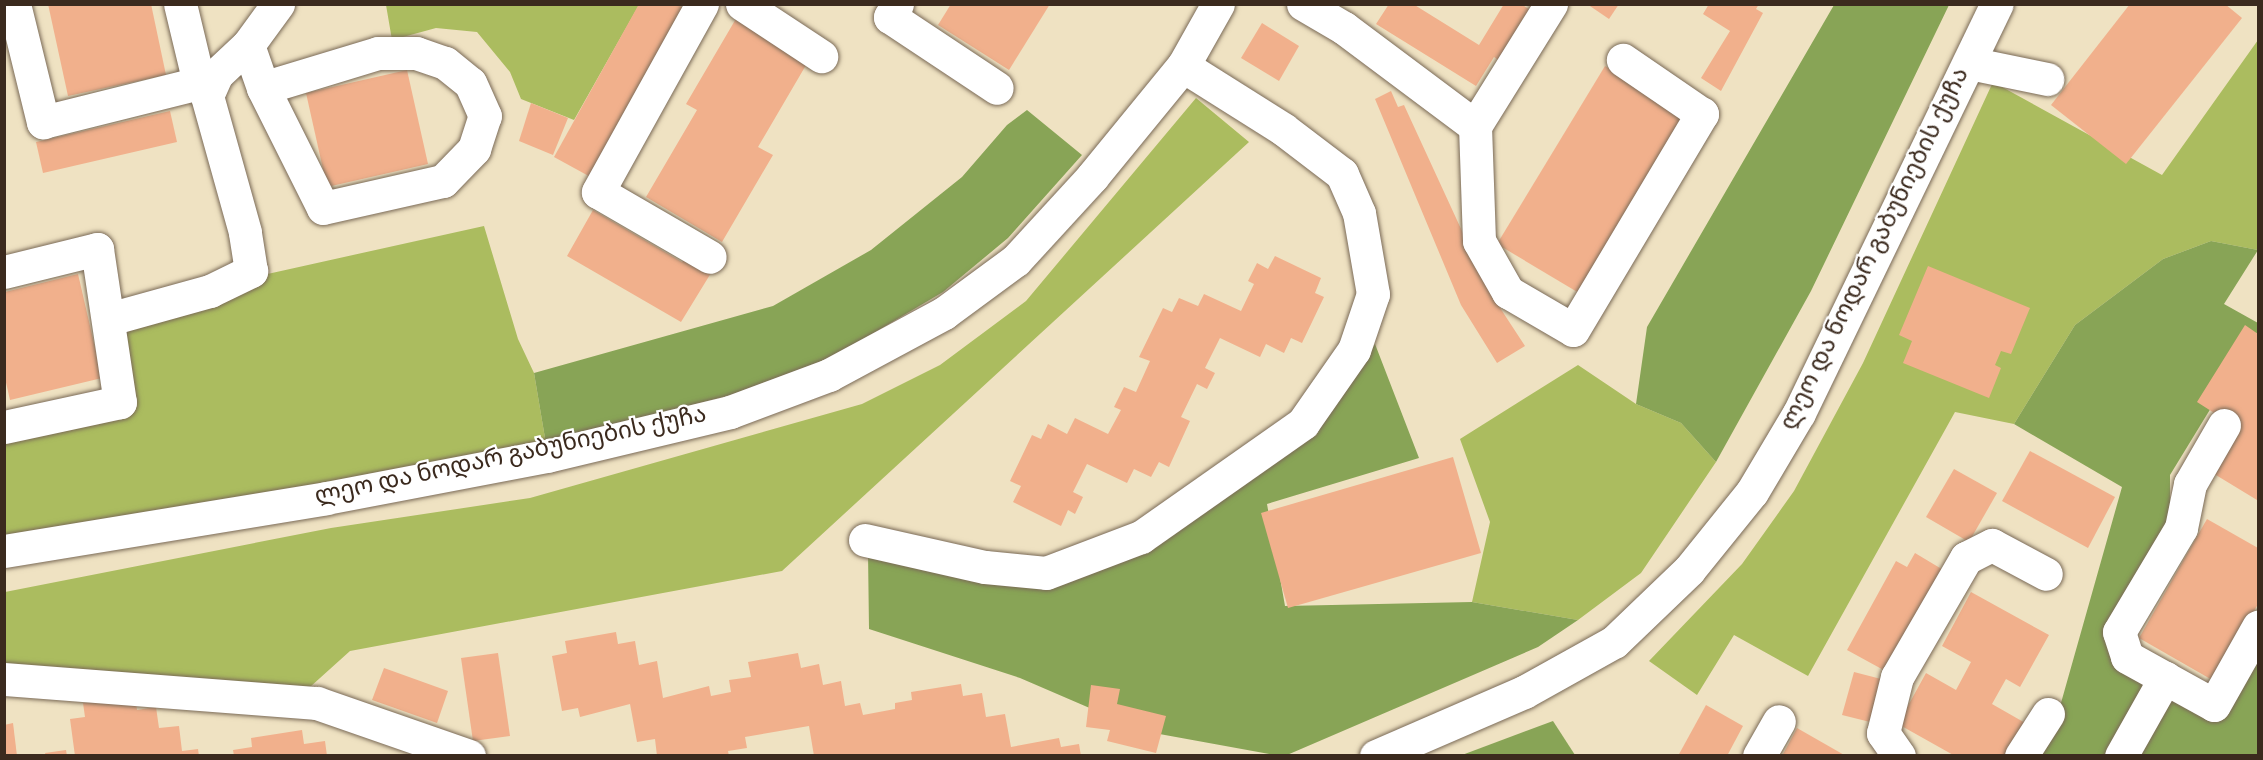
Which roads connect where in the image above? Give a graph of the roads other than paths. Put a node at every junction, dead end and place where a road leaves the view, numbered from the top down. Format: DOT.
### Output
graph roads {
  1 [pos="14,4"];
  2 [pos="180,4"];
  3 [pos="278,4"];
  4 [pos="702,4"];
  5 [pos="742,4"];
  6 [pos="897,4"];
  7 [pos="1218,4"];
  8 [pos="1303,4"];
  9 [pos="1551,4"];
  10 [pos="1996,4"];
  11 [pos="1352,16"];
  12 [pos="248,45"];
  13 [pos="821,56"];
  14 [pos="1623,60"];
  15 [pos="1969,63"];
  16 [pos="1183,66"];
  17 [pos="2047,79"];
  18 [pos="263,88"];
  19 [pos="997,88"];
  20 [pos="203,90"];
  21 [pos="1475,126"];
  22 [pos="710,256"];
  23 [pos="4,272"];
  24 [pos="110,319"];
  25 [pos="2224,425"];
  26 [pos="4,427"];
  27 [pos="865,540"];
  28 [pos="4,551"];
  29 [pos="2046,574"];
  30 [pos="2259,627"];
  31 [pos="2165,678"];
  32 [pos="4,679"];
  33 [pos="2048,714"];
  34 [pos="1779,721"];
  35 [pos="469,756"];
  36 [pos="1376,756"];
  37 [pos="1759,756"];
  38 [pos="1899,756"];
  39 [pos="2021,756"];
  40 [pos="2121,756"];
  1 -- 20 [label="street"];
  2 -- 20 [label="street"];
  3 -- 12 [label="street"];
  4 -- 22 [label="street"];
  5 -- 13 [label="street"];
  6 -- 19 [label="street"];
  7 -- 16 [label="street, ლეო და ნოდარ გაბუნიების ქუჩა"];
  8 -- 11 [label="street"];
  9 -- 21 [label="street"];
  10 -- 15 [label="street, ლეო და ნოდარ გაბუნიების ქუჩა"];
  11 -- 21 [label="street"];
  12 -- 18 [label="street"];
  12 -- 20 [label="street"];
  14 -- 21 [label="street"];
  15 -- 17 [label="street"];
  15 -- 36 [label="street, ლეო და ნოდარ გაბუნიების ქუჩა"];
  16 -- 27 [label="street"];
  16 -- 28 [label="street, ლეო და ნოდარ გაბუნიების ქუჩა"];
  18 -- 18 [label="street"];
  20 -- 24 [label="street"];
  23 -- 24 [label="street"];
  24 -- 26 [label="street"];
  25 -- 31 [label="street"];
  29 -- 38 [label="street"];
  30 -- 31 [label="street"];
  31 -- 40 [label="street"];
  32 -- 35 [label="street"];
  33 -- 39 [label="street"];
  34 -- 37 [label="street"];
}
